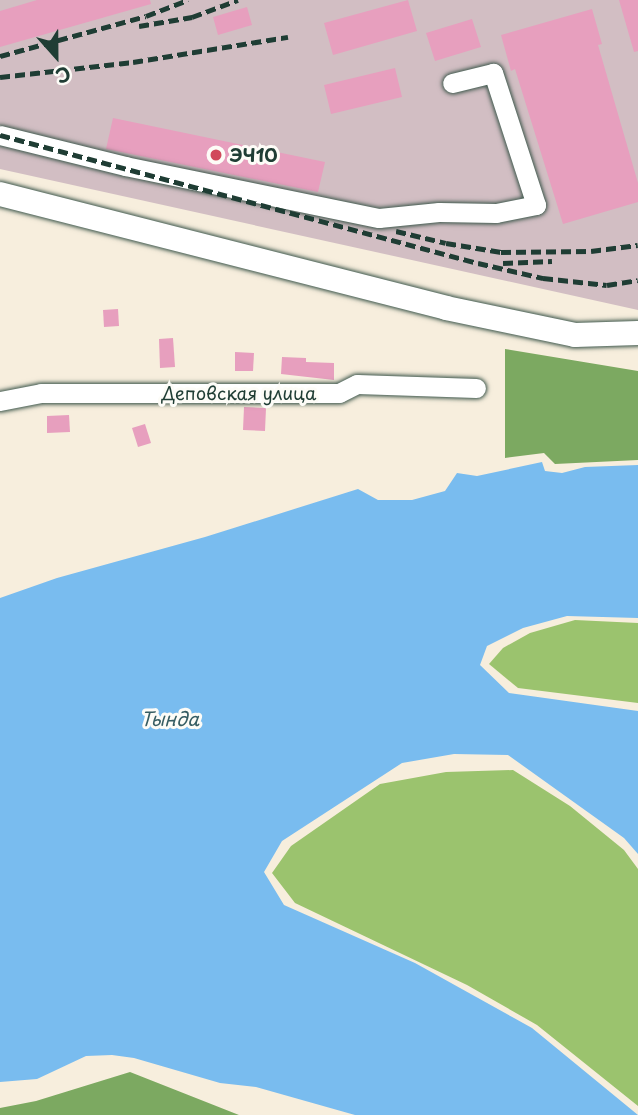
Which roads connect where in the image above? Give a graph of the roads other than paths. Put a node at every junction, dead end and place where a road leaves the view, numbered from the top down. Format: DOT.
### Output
graph roads {
  1 [pos="452,83"];
  2 [pos="0,135"];
  3 [pos="0,194"];
  4 [pos="638,333"];
  5 [pos="476,388"];
  6 [pos="0,401"];
  1 -- 2 [label="street"];
  3 -- 4 [label="street"];
  5 -- 6 [label="street, Деповская улица"];
}
